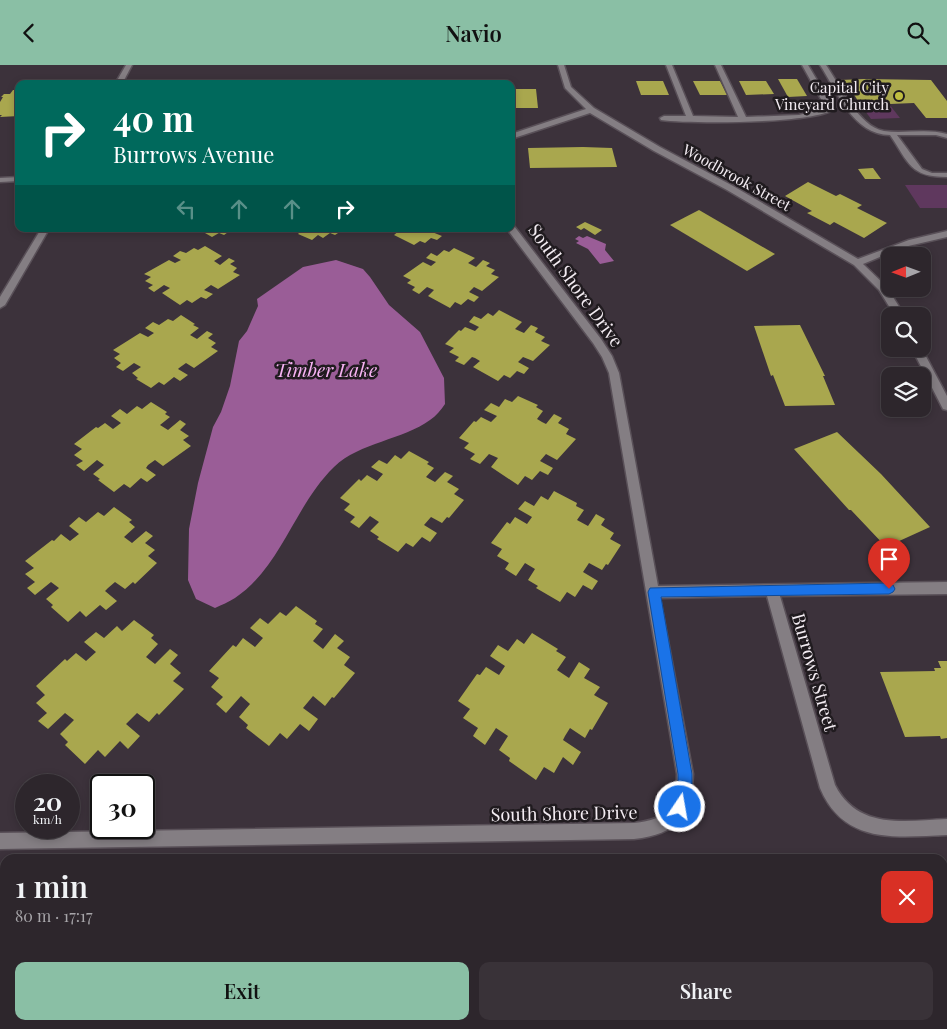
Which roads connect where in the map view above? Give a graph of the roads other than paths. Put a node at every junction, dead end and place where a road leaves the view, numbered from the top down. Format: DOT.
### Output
graph roads {
  1 [pos="129,65"];
  2 [pos="561,65"];
  3 [pos="670,65"];
  4 [pos="718,65"];
  5 [pos="804,65"];
  6 [pos="822,65"];
  7 [pos="120,80"];
  8 [pos="590,110"];
  9 [pos="664,118"];
  10 [pos="690,118"];
  11 [pos="743,119"];
  12 [pos="892,133"];
  13 [pos="515,136"];
  14 [pos="947,137"];
  15 [pos="947,175"];
  16 [pos="0,179"];
  17 [pos="15,179"];
  18 [pos="43,232"];
  19 [pos="514,232"];
  20 [pos="947,234"];
  21 [pos="857,263"];
  22 [pos="0,305"];
  23 [pos="895,307"];
  24 [pos="921,357"];
  25 [pos="947,406"];
  26 [pos="947,588"];
  27 [pos="772,590"];
  28 [pos="654,592"];
  29 [pos="947,827"];
  30 [pos="0,841"];
  1 -- 7 [label="street"];
  2 -- 8 [label="street, Woodbrook Street"];
  3 -- 10 [label="street"];
  4 -- 11 [label="street"];
  5 -- 11 [label="street"];
  6 -- 12 [label="street"];
  8 -- 13 [label="street"];
  8 -- 21 [label="street, Woodbrook Street"];
  9 -- 10 [label="street"];
  10 -- 11 [label="street"];
  12 -- 14 [label="street"];
  12 -- 15 [label="street"];
  16 -- 17 [label="street"];
  18 -- 22 [label="street"];
  19 -- 28 [label="street, South Shore Drive"];
  20 -- 21 [label="street"];
  21 -- 23 [label="street, Woodbrook Street"];
  24 -- 25 [label="street"];
  26 -- 27 [label="street, Burrows Street"];
  27 -- 28 [label="street"];
  27 -- 29 [label="street, Burrows Street"];
  28 -- 30 [label="street, South Shore Drive"];
}
